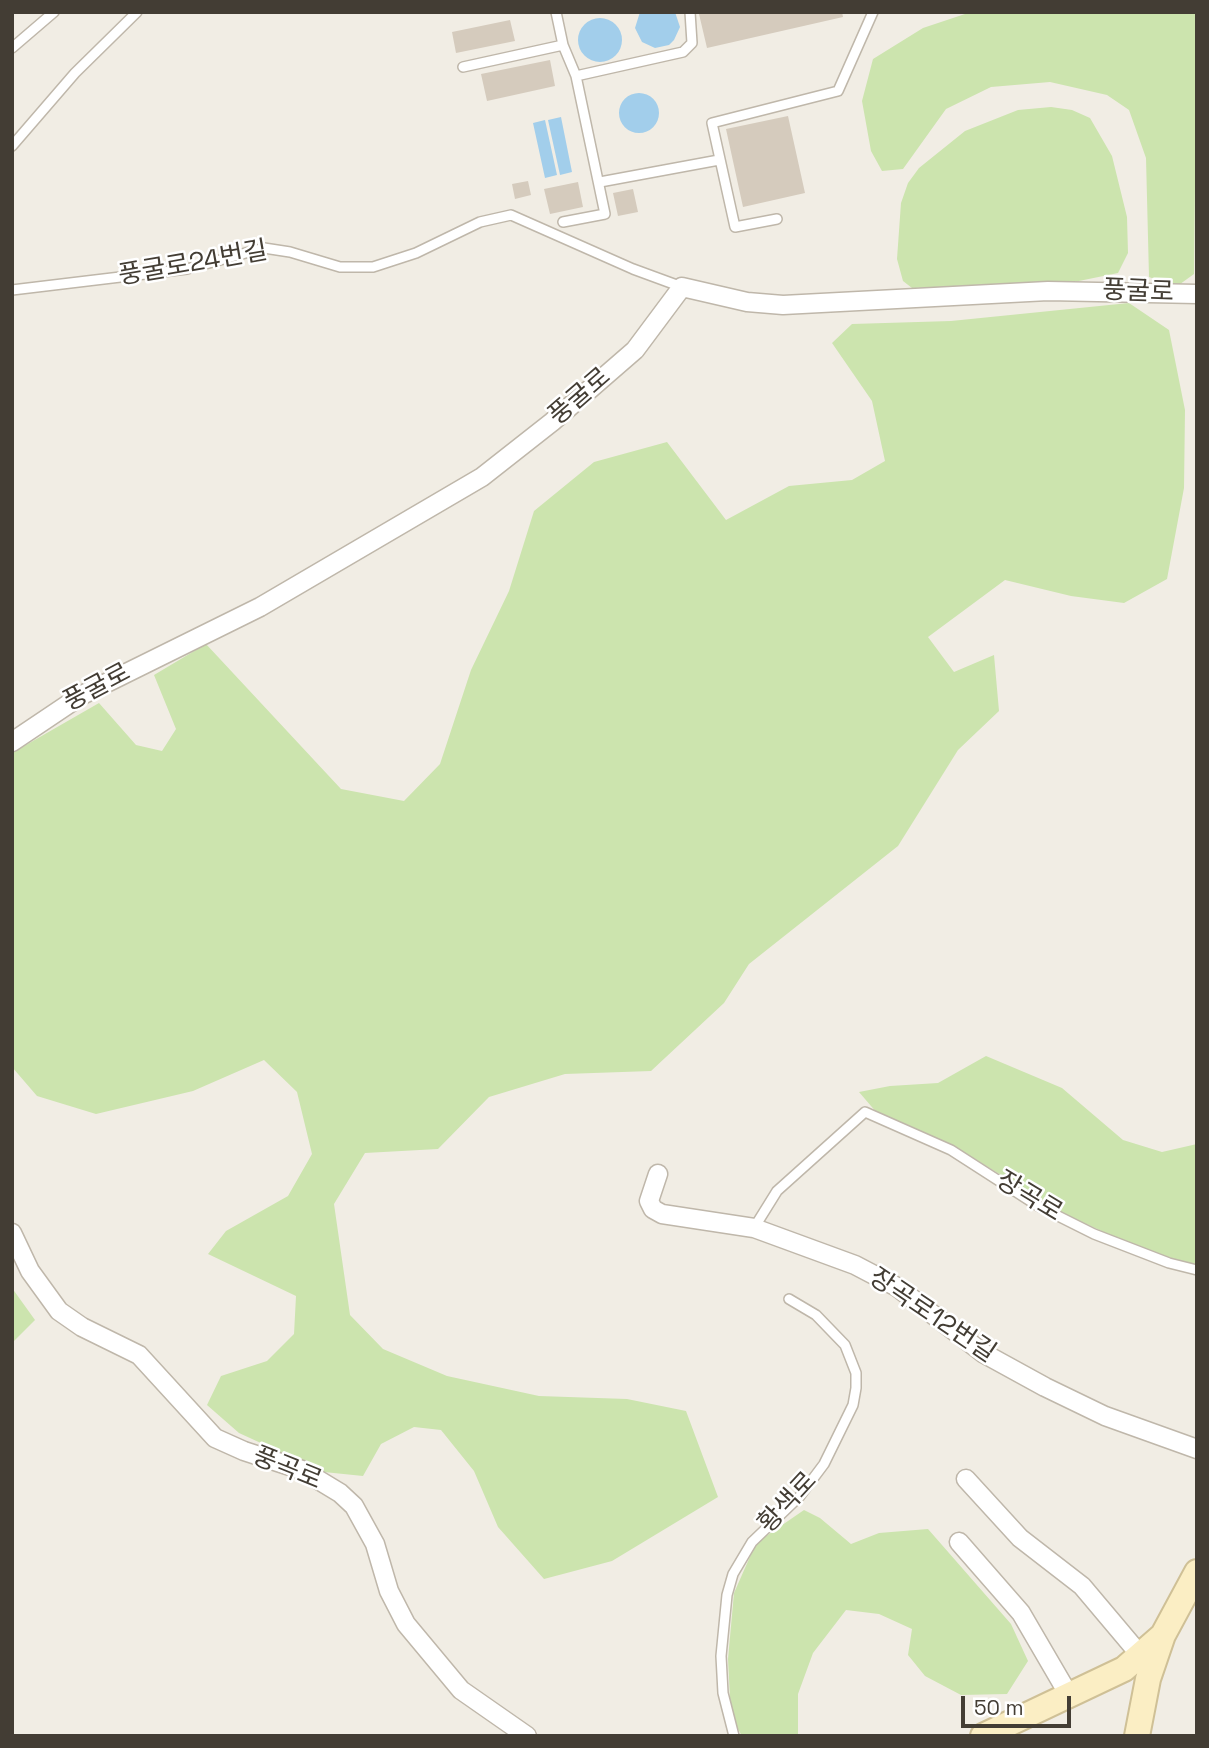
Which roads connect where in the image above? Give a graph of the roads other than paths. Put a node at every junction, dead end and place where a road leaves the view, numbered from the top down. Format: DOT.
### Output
graph roads {
  1 [pos="54,12"];
  2 [pos="137,12"];
  3 [pos="556,12"];
  4 [pos="691,12"];
  5 [pos="873,12"];
  6 [pos="563,45"];
  7 [pos="12,48"];
  8 [pos="463,67"];
  9 [pos="576,76"];
  10 [pos="12,146"];
  11 [pos="719,160"];
  12 [pos="600,182"];
  13 [pos="777,219"];
  14 [pos="564,222"];
  15 [pos="682,287"];
  16 [pos="12,290"];
  17 [pos="1197,294"];
  18 [pos="12,742"];
  19 [pos="658,1174"];
  20 [pos="754,1228"];
  21 [pos="12,1233"];
  22 [pos="1197,1270"];
  23 [pos="789,1299"];
  24 [pos="1197,1450"];
  25 [pos="966,1479"];
  26 [pos="959,1542"];
  27 [pos="1197,1572"];
  28 [pos="1163,1635"];
  29 [pos="1141,1656"];
  30 [pos="1099,1682"];
  31 [pos="1070,1697"];
  32 [pos="1138,1724"];
  33 [pos="527,1736"];
  34 [pos="734,1736"];
  35 [pos="983,1736"];
  1 -- 7 [label="lane"];
  2 -- 10 [label="lane"];
  3 -- 6 [label="lane"];
  4 -- 9 [label="lane"];
  5 -- 11 [label="lane"];
  6 -- 8 [label="lane"];
  6 -- 9 [label="lane"];
  9 -- 12 [label="lane"];
  11 -- 12 [label="lane"];
  11 -- 13 [label="lane"];
  12 -- 14 [label="lane"];
  15 -- 16 [label="lane, 풍굴로24번길"];
  15 -- 17 [label="street, 풍굴로"];
  15 -- 18 [label="street, 풍굴로"];
  19 -- 20 [label="street, 장곡로12번길"];
  20 -- 22 [label="lane, 장곡로"];
  20 -- 24 [label="street, 장곡로12번길"];
  21 -- 33 [label="street, 풍곡로"];
  23 -- 34 [label="lane, 황색로"];
  25 -- 29 [label="street"];
  26 -- 31 [label="street"];
  27 -- 28 [label="street"];
  28 -- 29 [label="street"];
  28 -- 32 [label="street"];
  29 -- 30 [label="street"];
  30 -- 31 [label="street"];
  30 -- 32 [label="street"];
  31 -- 35 [label="street"];
}
